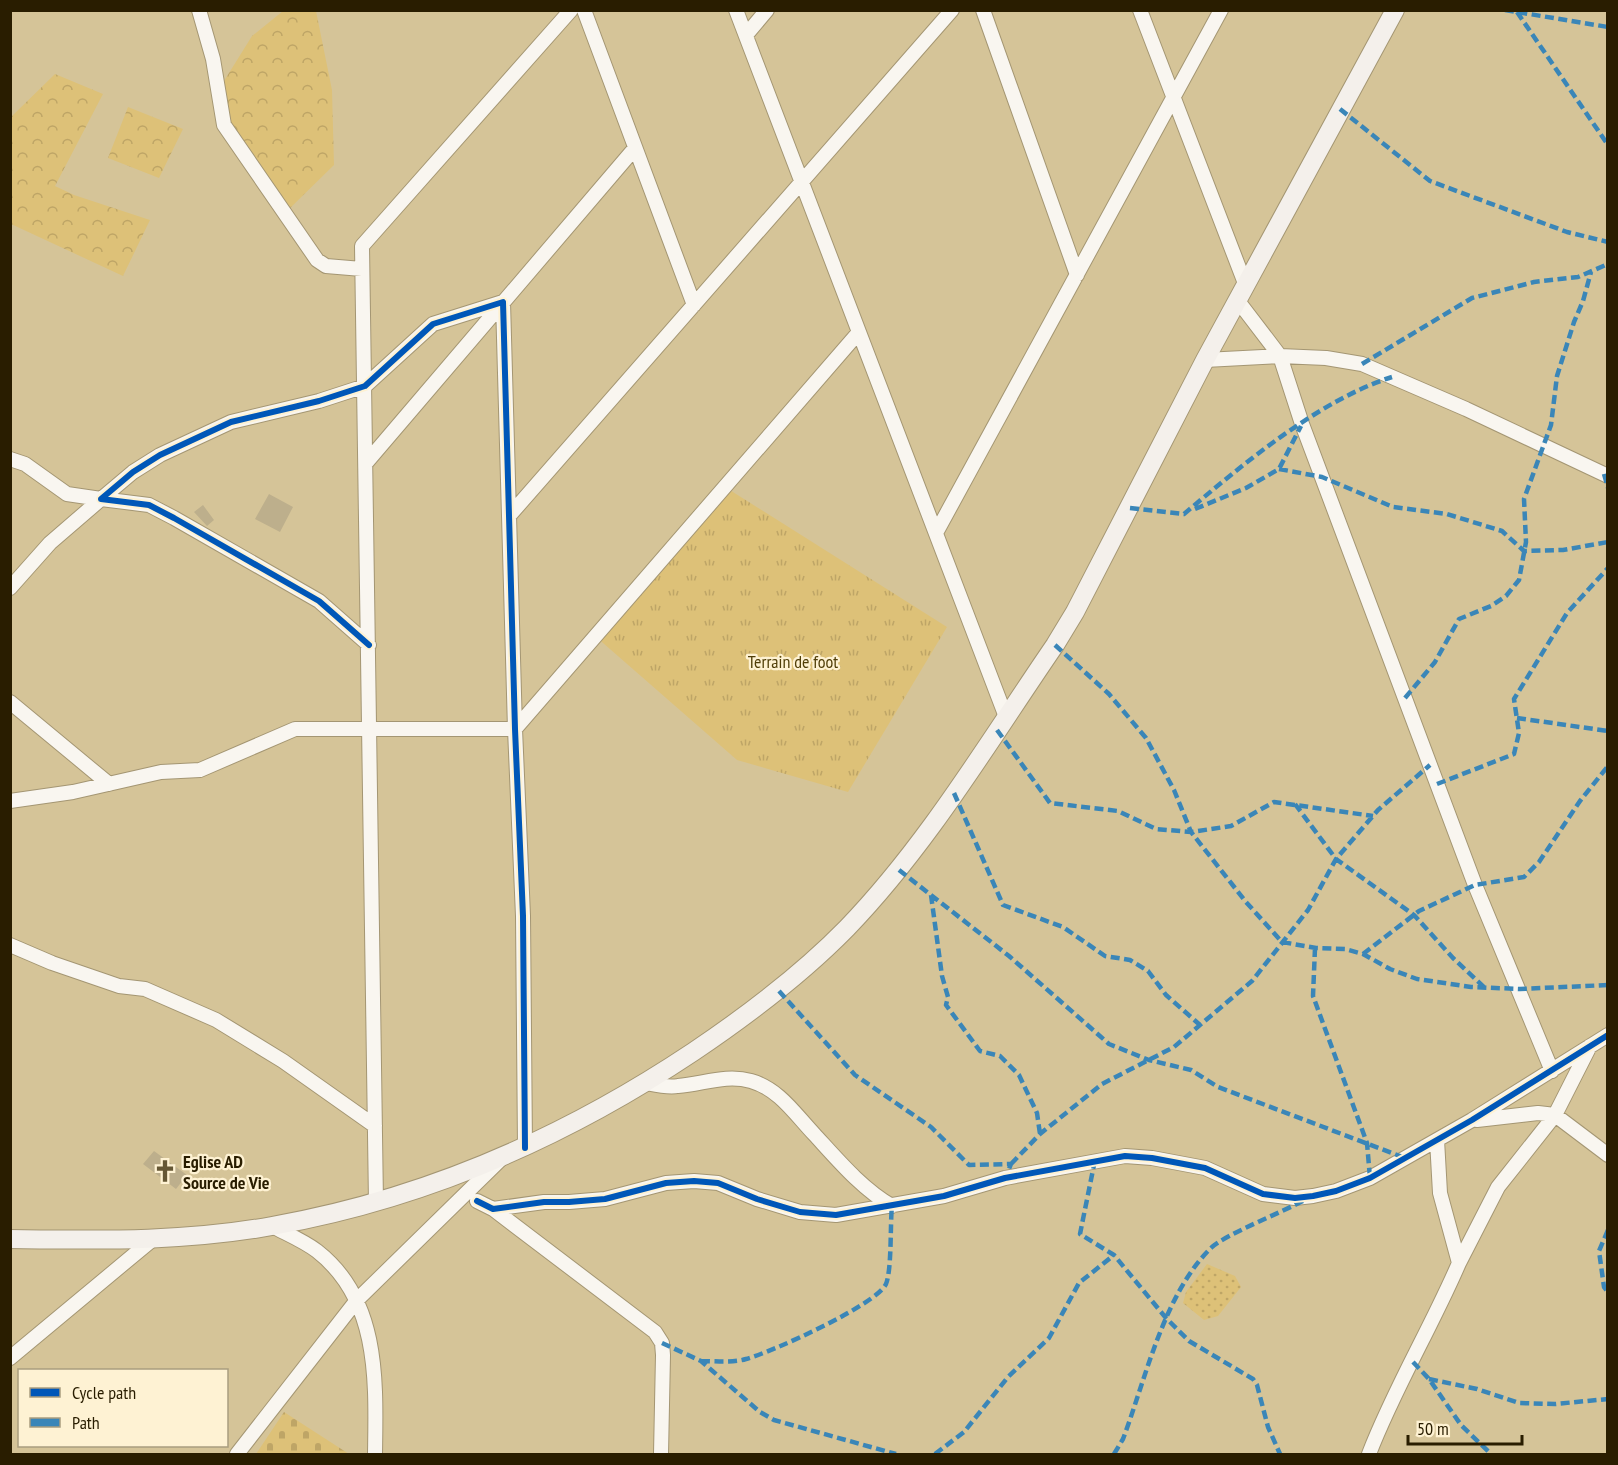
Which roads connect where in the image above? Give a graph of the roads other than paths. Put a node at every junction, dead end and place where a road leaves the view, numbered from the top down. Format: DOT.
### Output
graph roads {
  1 [pos="199,10"];
  2 [pos="571,10"];
  3 [pos="584,10"];
  4 [pos="736,10"];
  5 [pos="767,10"];
  6 [pos="951,10"];
  7 [pos="983,10"];
  8 [pos="1140,10"];
  9 [pos="1221,10"];
  10 [pos="1395,10"];
  11 [pos="746,35"];
  12 [pos="1173,97"];
  13 [pos="635,148"];
  14 [pos="802,182"];
  15 [pos="362,269"];
  16 [pos="1077,275"];
  17 [pos="1242,294"];
  18 [pos="504,302"];
  19 [pos="694,305"];
  20 [pos="859,332"];
  21 [pos="1280,356"];
  22 [pos="1205,360"];
  23 [pos="365,386"];
  24 [pos="10,459"];
  25 [pos="366,463"];
  26 [pos="1608,476"];
  27 [pos="101,499"];
  28 [pos="509,516"];
  29 [pos="936,533"];
  30 [pos="10,588"];
  31 [pos="369,645"];
  32 [pos="10,702"];
  33 [pos="1006,717"];
  34 [pos="514,729"];
  35 [pos="370,730"];
  36 [pos="109,784"];
  37 [pos="10,801"];
  38 [pos="10,945"];
  39 [pos="1608,1035"];
  40 [pos="1591,1044"];
  41 [pos="1552,1071"];
  42 [pos="646,1083"];
  43 [pos="1555,1115"];
  44 [pos="1472,1120"];
  45 [pos="375,1126"];
  46 [pos="1437,1140"];
  47 [pos="525,1148"];
  48 [pos="1608,1155"];
  49 [pos="501,1159"];
  50 [pos="477,1201"];
  51 [pos="376,1203"];
  52 [pos="892,1206"];
  53 [pos="493,1209"];
  54 [pos="272,1226"];
  55 [pos="10,1239"];
  56 [pos="153,1239"];
  57 [pos="1459,1263"];
  58 [pos="357,1300"];
  59 [pos="10,1358"];
  60 [pos="237,1455"];
  61 [pos="375,1455"];
  62 [pos="661,1455"];
  63 [pos="1369,1455"];
  1 -- 15 [label="street"];
  2 -- 15 [label="street"];
  3 -- 13 [label="street"];
  4 -- 11 [label="street"];
  5 -- 11 [label="street"];
  6 -- 14 [label="street"];
  7 -- 16 [label="street"];
  8 -- 12 [label="street"];
  9 -- 12 [label="street"];
  10 -- 17 [label="main road"];
  11 -- 14 [label="street"];
  12 -- 16 [label="street"];
  12 -- 17 [label="street"];
  13 -- 18 [label="street"];
  13 -- 19 [label="street"];
  14 -- 19 [label="street"];
  14 -- 20 [label="street"];
  15 -- 23 [label="street"];
  16 -- 29 [label="street"];
  17 -- 21 [label="street"];
  17 -- 22 [label="main road"];
  18 -- 23 [label="street"];
  18 -- 25 [label="street"];
  18 -- 28 [label="street"];
  19 -- 28 [label="street"];
  20 -- 29 [label="street"];
  20 -- 34 [label="street"];
  21 -- 22 [label="street"];
  21 -- 26 [label="street"];
  21 -- 41 [label="street"];
  22 -- 33 [label="main road"];
  23 -- 25 [label="street"];
  23 -- 27 [label="street"];
  24 -- 27 [label="street"];
  25 -- 31 [label="street"];
  27 -- 30 [label="street"];
  27 -- 31 [label="street"];
  28 -- 34 [label="street"];
  29 -- 33 [label="street"];
  31 -- 35 [label="street"];
  32 -- 36 [label="street"];
  33 -- 42 [label="main road"];
  34 -- 35 [label="street"];
  34 -- 47 [label="street"];
  35 -- 36 [label="street"];
  35 -- 45 [label="street"];
  36 -- 37 [label="street"];
  38 -- 45 [label="street"];
  39 -- 40 [label="street"];
  40 -- 41 [label="street"];
  40 -- 43 [label="street"];
  41 -- 44 [label="street"];
  42 -- 47 [label="main road"];
  42 -- 52 [label="street"];
  43 -- 44 [label="street"];
  43 -- 48 [label="street"];
  43 -- 57 [label="street"];
  44 -- 46 [label="street"];
  45 -- 51 [label="street"];
  46 -- 52 [label="street"];
  46 -- 57 [label="street"];
  47 -- 49 [label="main road"];
  49 -- 51 [label="main road"];
  49 -- 58 [label="street"];
  50 -- 53 [label="street"];
  51 -- 54 [label="main road"];
  52 -- 53 [label="street"];
  53 -- 62 [label="street"];
  54 -- 56 [label="main road"];
  54 -- 58 [label="street"];
  55 -- 56 [label="main road"];
  56 -- 59 [label="street"];
  57 -- 63 [label="street"];
  58 -- 60 [label="street"];
  58 -- 61 [label="street"];
}
